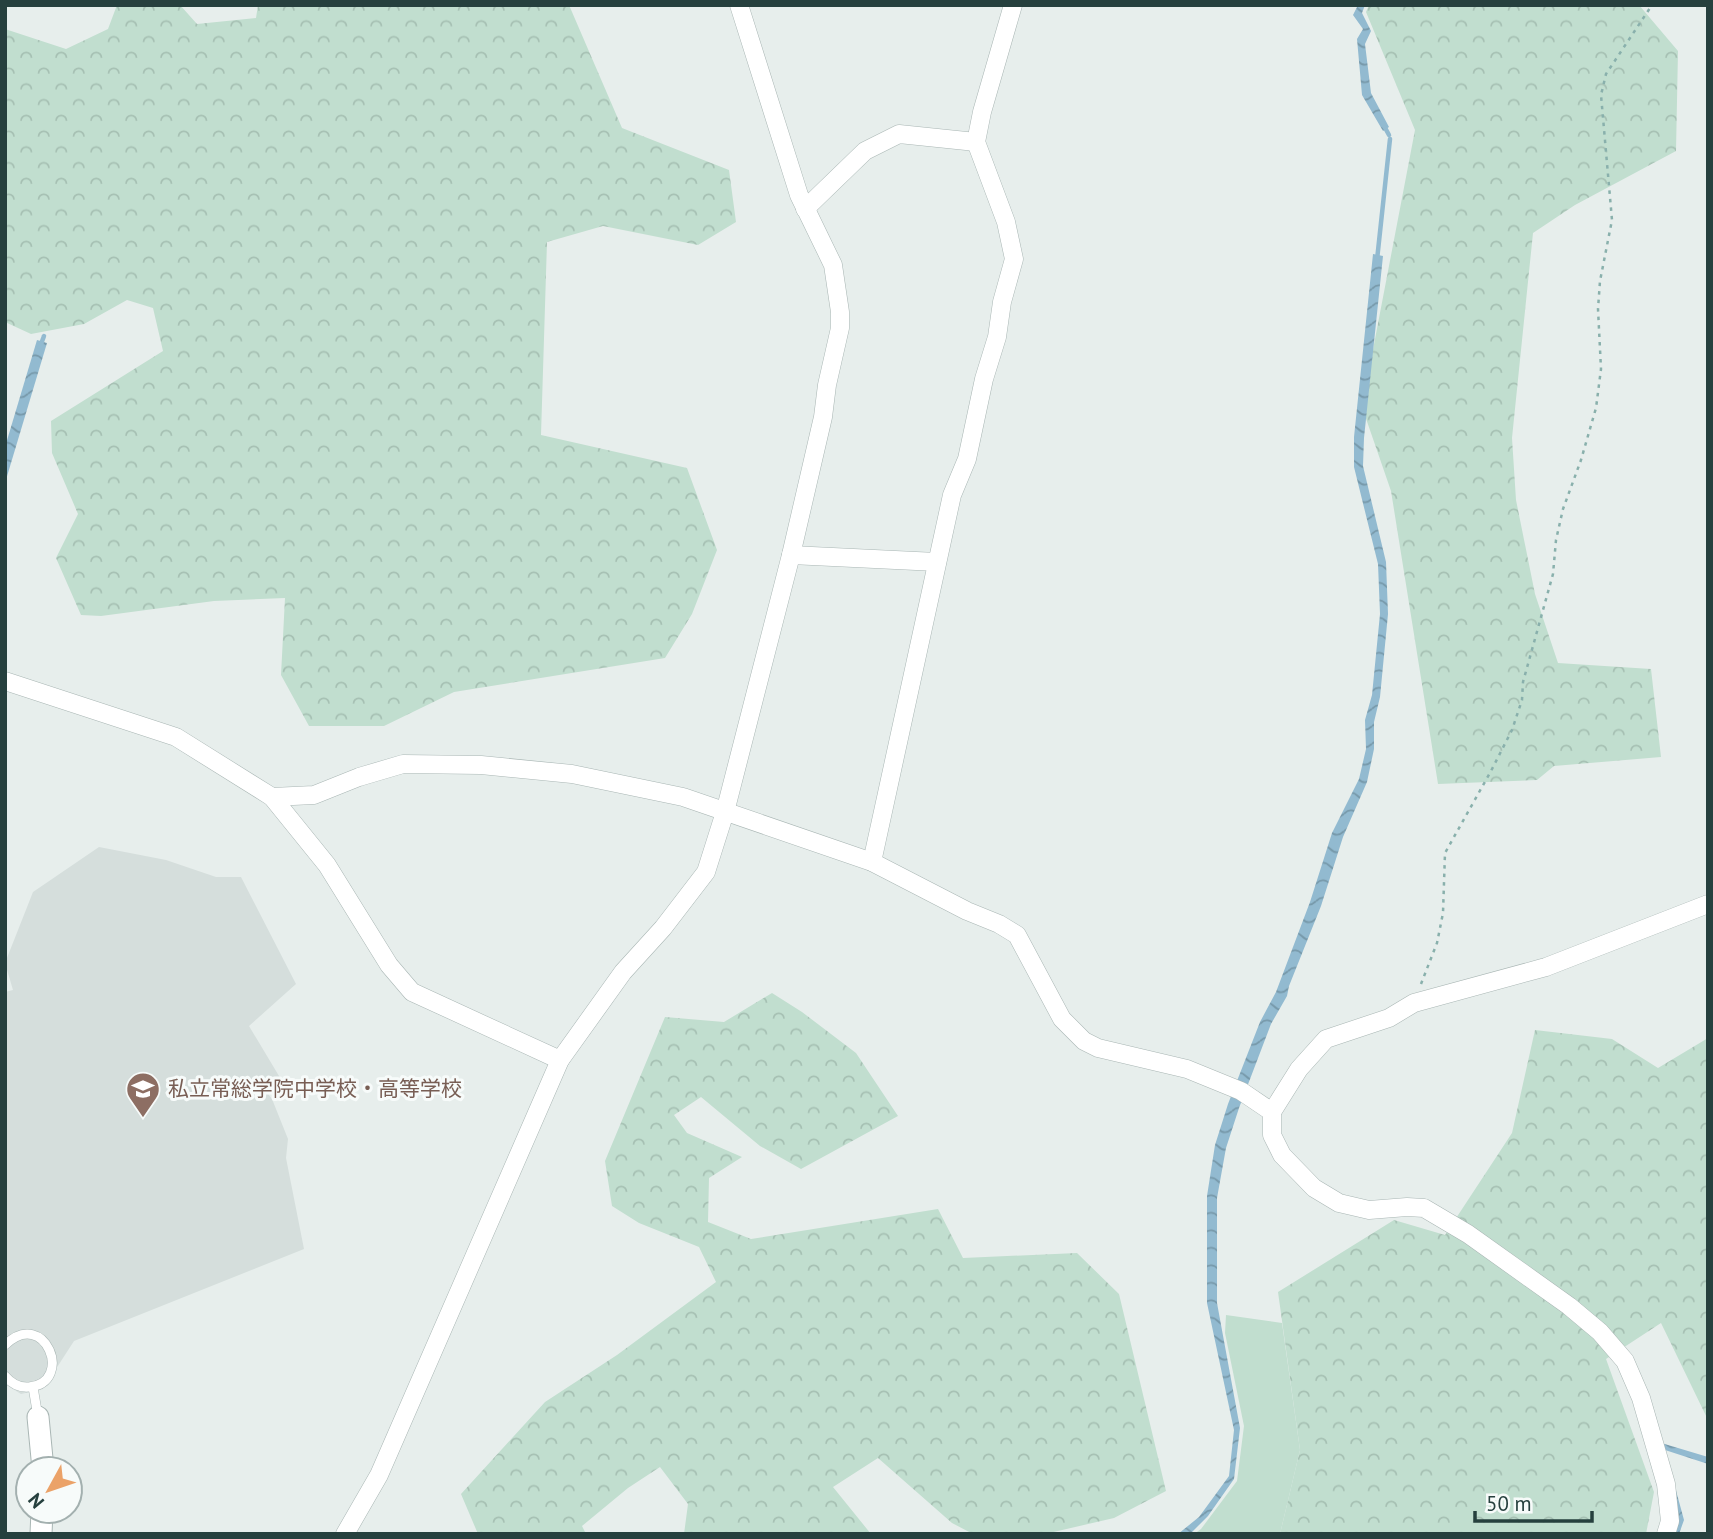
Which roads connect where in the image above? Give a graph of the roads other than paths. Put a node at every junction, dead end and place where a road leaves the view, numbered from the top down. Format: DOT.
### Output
graph roads {
  1 [pos="739,5"];
  2 [pos="1013,5"];
  3 [pos="976,142"];
  4 [pos="806,209"];
  5 [pos="791,555"];
  6 [pos="937,562"];
  7 [pos="5,681"];
  8 [pos="272,797"];
  9 [pos="725,812"];
  10 [pos="872,862"];
  11 [pos="1708,904"];
  12 [pos="560,1060"];
  13 [pos="1272,1112"];
  14 [pos="7,1338"];
  15 [pos="5,1376"];
  16 [pos="33,1387"];
  17 [pos="37,1417"];
  18 [pos="41,1455"];
  19 [pos="345,1534"];
  20 [pos="1666,1534"];
  1 -- 4 [label="street"];
  2 -- 3 [label="street"];
  3 -- 4 [label="street"];
  3 -- 6 [label="street"];
  4 -- 5 [label="street"];
  5 -- 6 [label="street"];
  5 -- 9 [label="street"];
  6 -- 10 [label="street"];
  7 -- 8 [label="street"];
  8 -- 9 [label="street"];
  8 -- 12 [label="street"];
  9 -- 10 [label="street"];
  9 -- 12 [label="street"];
  10 -- 13 [label="street"];
  11 -- 13 [label="street"];
  12 -- 19 [label="street"];
  13 -- 20 [label="street"];
  14 -- 16 [label="lane"];
  15 -- 16 [label="lane"];
  16 -- 17 [label="lane"];
  17 -- 18 [label="street"];
}
